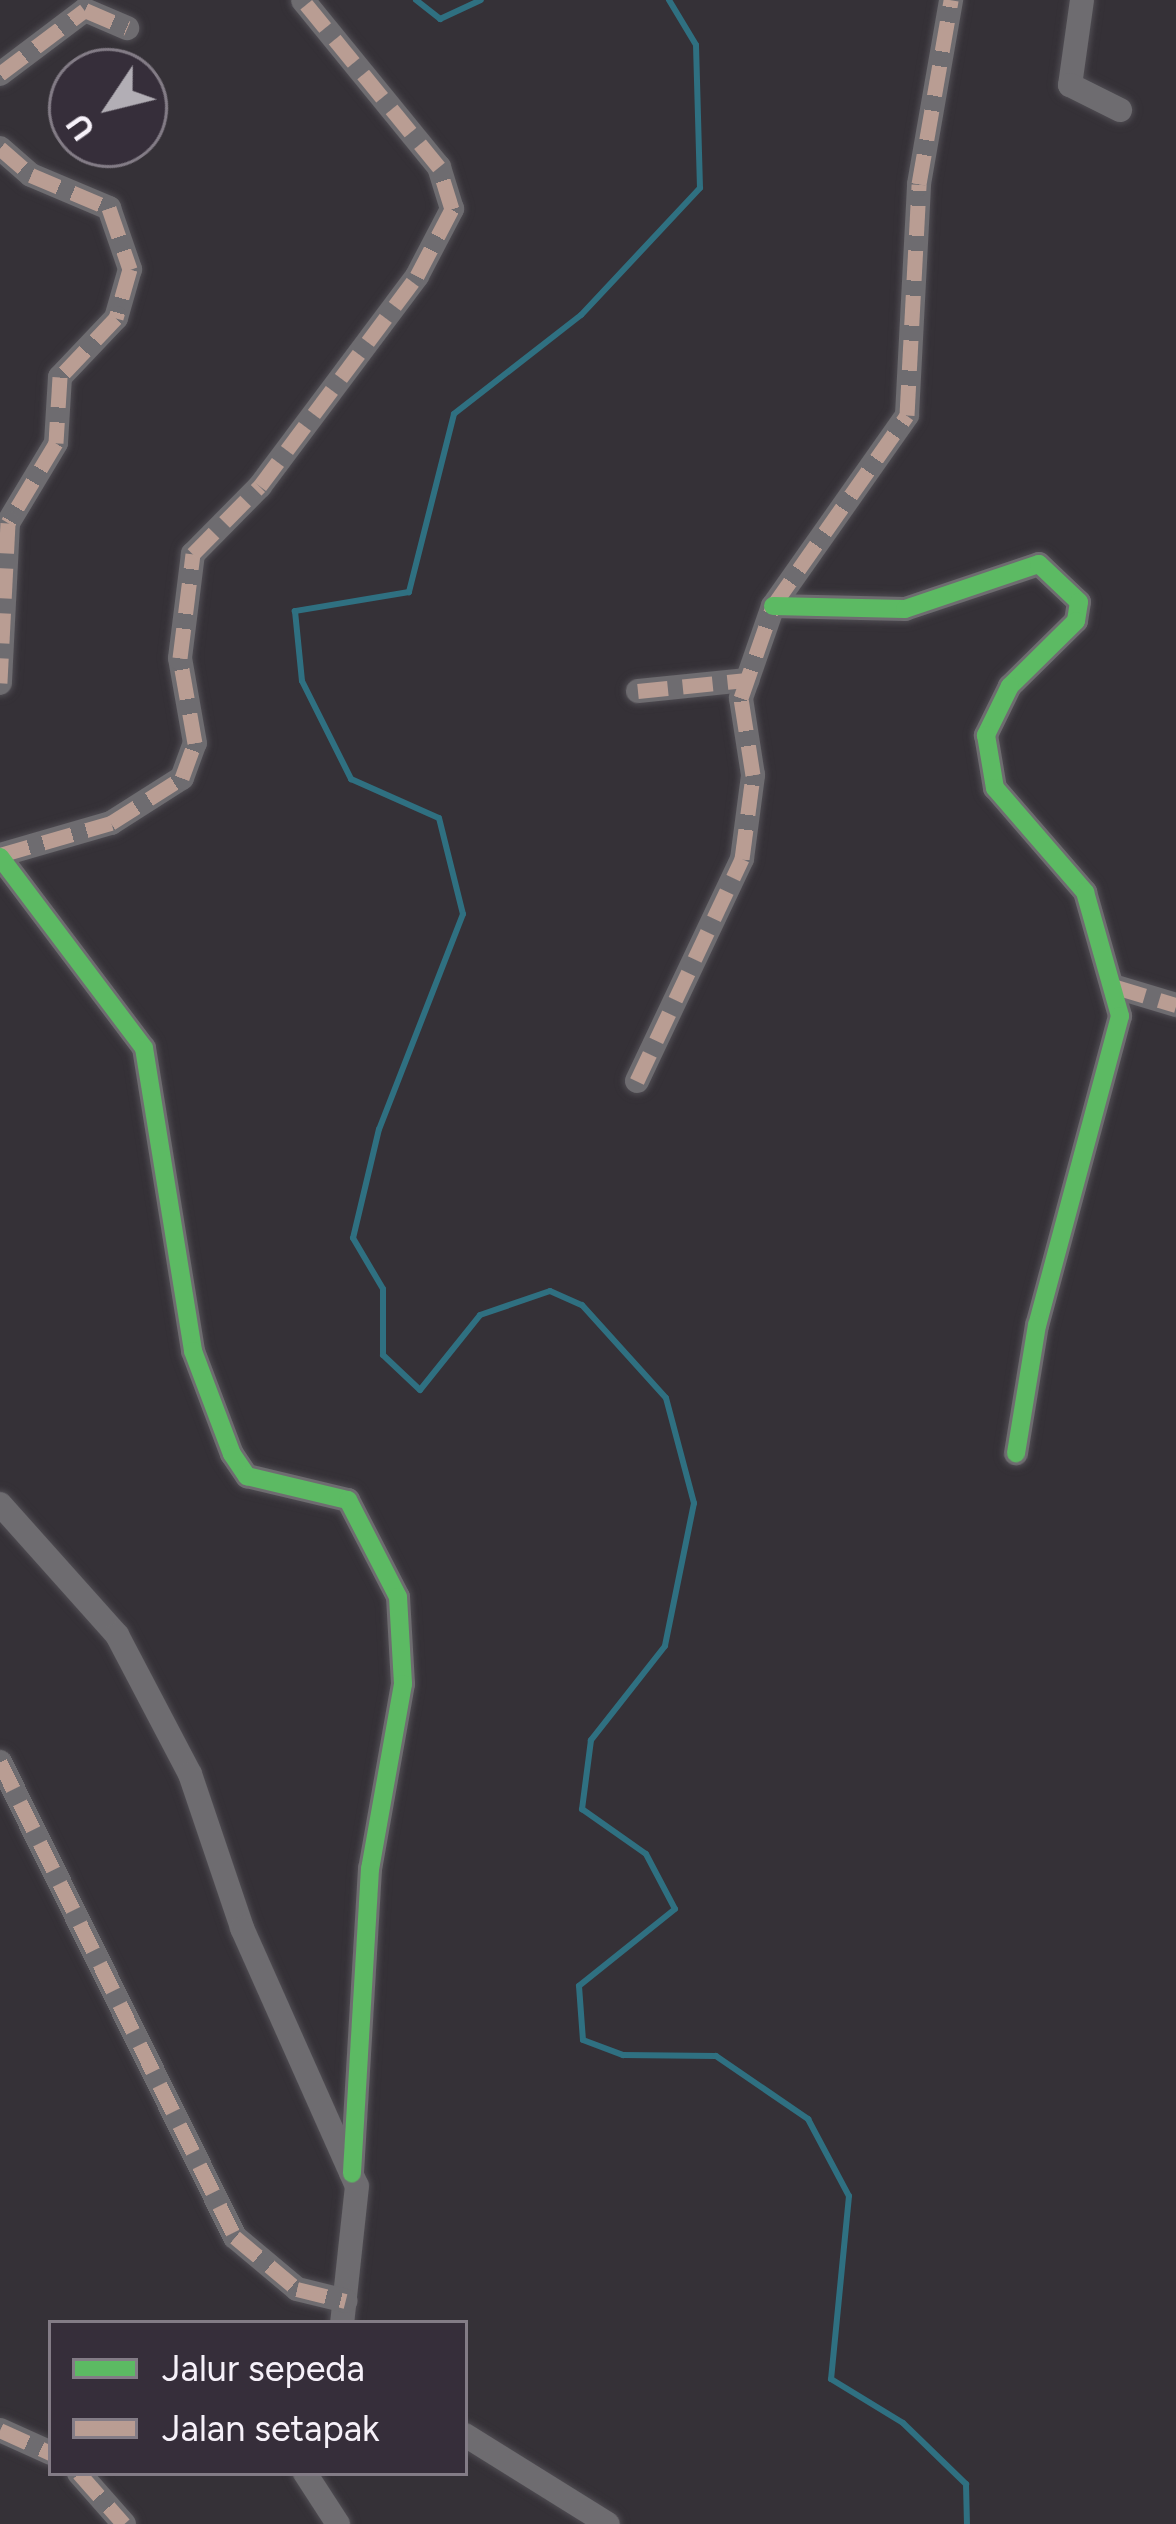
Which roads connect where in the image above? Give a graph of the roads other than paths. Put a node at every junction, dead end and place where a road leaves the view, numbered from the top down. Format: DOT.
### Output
graph roads {
  1 [pos="303,0"];
  2 [pos="951,0"];
  3 [pos="1082,0"];
  4 [pos="127,28"];
  5 [pos="0,74"];
  6 [pos="1120,110"];
  7 [pos="0,148"];
  8 [pos="773,606"];
  9 [pos="747,680"];
  10 [pos="0,683"];
  11 [pos="638,691"];
  12 [pos="0,856"];
  13 [pos="1116,987"];
  14 [pos="1176,1005"];
  15 [pos="637,1081"];
  16 [pos="1016,1453"];
  17 [pos="0,1504"];
  18 [pos="0,1762"];
  19 [pos="352,2174"];
  20 [pos="344,2312"];
  21 [pos="0,2430"];
  22 [pos="468,2436"];
  23 [pos="48,2452"];
  24 [pos="83,2476"];
  25 [pos="307,2476"];
  26 [pos="124,2524"];
  27 [pos="338,2524"];
  28 [pos="608,2524"];
  1 -- 12 [label="street"];
  2 -- 8 [label="street"];
  3 -- 6 [label="street"];
  4 -- 5 [label="street"];
  7 -- 10 [label="street"];
  8 -- 9 [label="street"];
  8 -- 13 [label="street"];
  9 -- 11 [label="street"];
  9 -- 15 [label="street"];
  12 -- 19 [label="street"];
  13 -- 14 [label="street"];
  13 -- 16 [label="street"];
  17 -- 19 [label="street"];
  18 -- 20 [label="street"];
  19 -- 20 [label="street"];
  21 -- 23 [label="street"];
  22 -- 28 [label="street"];
  24 -- 26 [label="street"];
  25 -- 27 [label="street"];
}
